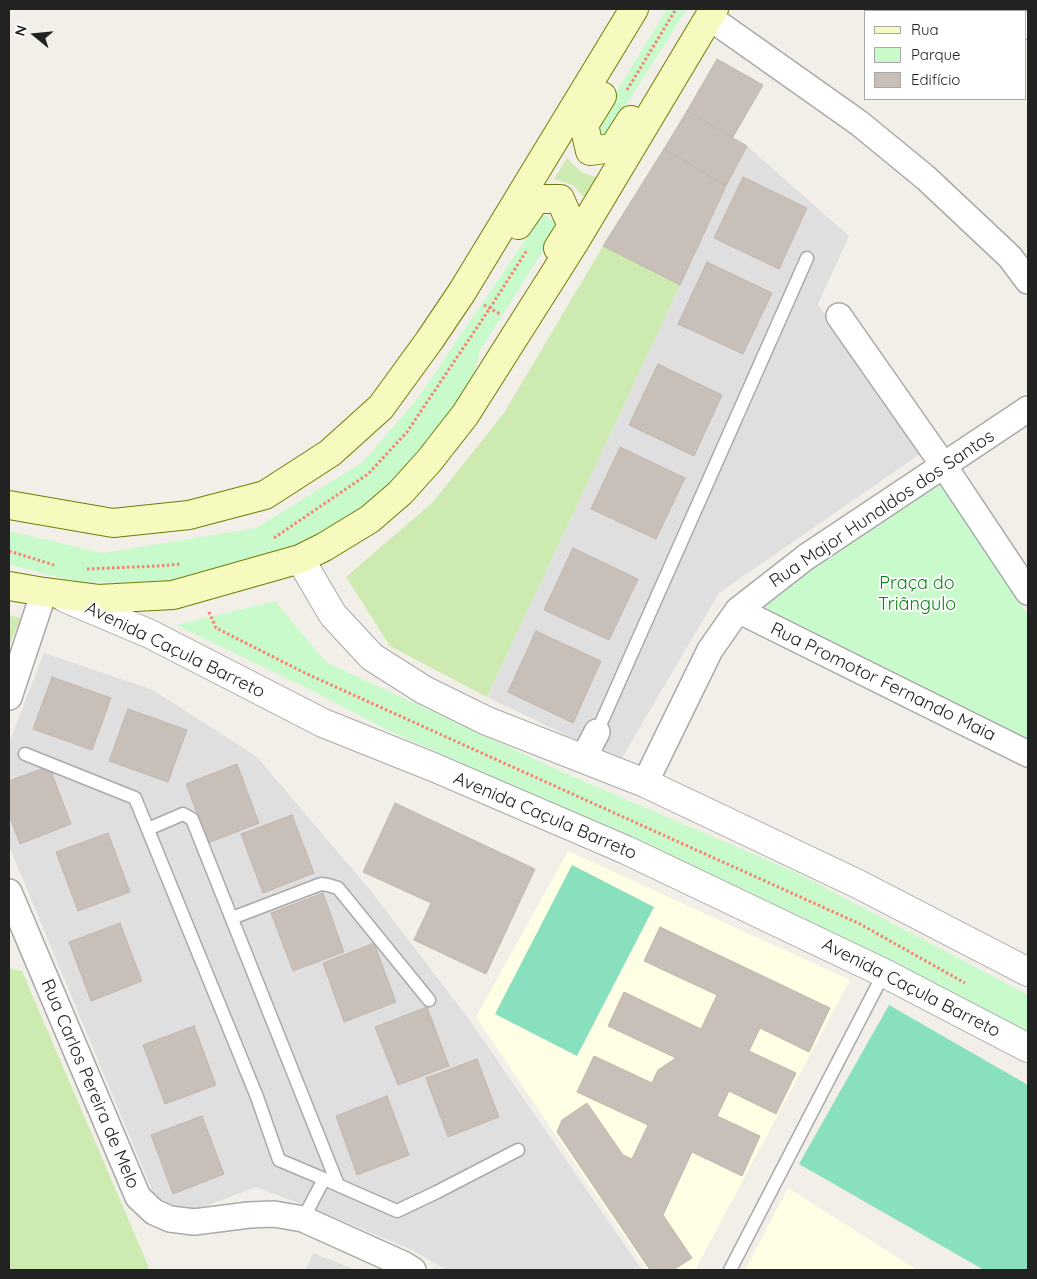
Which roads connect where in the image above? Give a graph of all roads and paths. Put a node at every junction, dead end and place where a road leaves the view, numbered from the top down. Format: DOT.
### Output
graph roads {
  1 [pos="634,9"];
  2 [pos="653,9"];
  3 [pos="712,13"];
  4 [pos="807,258"];
  5 [pos="1028,281"];
  6 [pos="472,297"];
  7 [pos="839,316"];
  8 [pos="513,322"];
  9 [pos="429,341"];
  10 [pos="500,360"];
  11 [pos="1028,409"];
  12 [pos="944,466"];
  13 [pos="9,505"];
  14 [pos="300,559"];
  15 [pos="9,586"];
  16 [pos="198,588"];
  17 [pos="1028,592"];
  18 [pos="50,593"];
  19 [pos="738,610"];
  20 [pos="9,697"];
  21 [pos="597,732"];
  22 [pos="518,733"];
  23 [pos="25,754"];
  24 [pos="1028,754"];
  25 [pos="583,759"];
  26 [pos="504,763"];
  27 [pos="644,783"];
  28 [pos="490,792"];
  29 [pos="148,829"];
  30 [pos="9,892"];
  31 [pos="888,899"];
  32 [pos="232,918"];
  33 [pos="871,930"];
  34 [pos="856,960"];
  35 [pos="1028,972"];
  36 [pos="884,974"];
  37 [pos="970,986"];
  38 [pos="429,1000"];
  39 [pos="1028,1048"];
  40 [pos="518,1150"];
  41 [pos="324,1179"];
  42 [pos="338,1185"];
  43 [pos="303,1220"];
  44 [pos="414,1270"];
  45 [pos="730,1270"];
  1 -- 9 [label="main road"];
  2 -- 3 [label="main road"];
  3 -- 5 [label="street"];
  3 -- 10 [label="main road"];
  4 -- 21 [label="lane"];
  6 -- 8 [label="path"];
  6 -- 8 [label="main road"];
  6 -- 9 [label="main road"];
  7 -- 12 [label="street"];
  8 -- 10 [label="main road"];
  9 -- 13 [label="main road"];
  10 -- 14 [label="main road"];
  11 -- 12 [label="street, Rua Major Hunaldos dos Santos"];
  12 -- 17 [label="street"];
  12 -- 19 [label="street, Rua Major Hunaldos dos Santos"];
  14 -- 16 [label="main road"];
  14 -- 22 [label="street"];
  15 -- 18 [label="main road"];
  16 -- 18 [label="main road"];
  16 -- 26 [label="path"];
  18 -- 20 [label="street"];
  18 -- 28 [label="street, Avenida Caçula Barreto"];
  19 -- 24 [label="street, Rua Promotor Fernando Maia"];
  19 -- 27 [label="street, Rua Major Hunaldos dos Santos"];
  21 -- 25 [label="street"];
  22 -- 25 [label="street"];
  22 -- 26 [label="path"];
  23 -- 29 [label="lane"];
  25 -- 27 [label="street"];
  26 -- 28 [label="path"];
  26 -- 33 [label="path"];
  27 -- 31 [label="street"];
  28 -- 34 [label="street, Avenida Caçula Barreto"];
  29 -- 32 [label="lane"];
  29 -- 41 [label="lane"];
  30 -- 43 [label="street, Rua Carlos Pereira de Melo"];
  31 -- 33 [label="path"];
  31 -- 35 [label="street"];
  32 -- 38 [label="lane"];
  32 -- 42 [label="lane"];
  33 -- 34 [label="path"];
  33 -- 37 [label="path"];
  34 -- 36 [label="street, Avenida Caçula Barreto"];
  36 -- 39 [label="street, Avenida Caçula Barreto"];
  36 -- 45 [label="lane"];
  40 -- 42 [label="lane"];
  41 -- 42 [label="lane"];
  41 -- 43 [label="lane"];
  43 -- 44 [label="street, Rua Carlos Pereira de Melo"];
}
